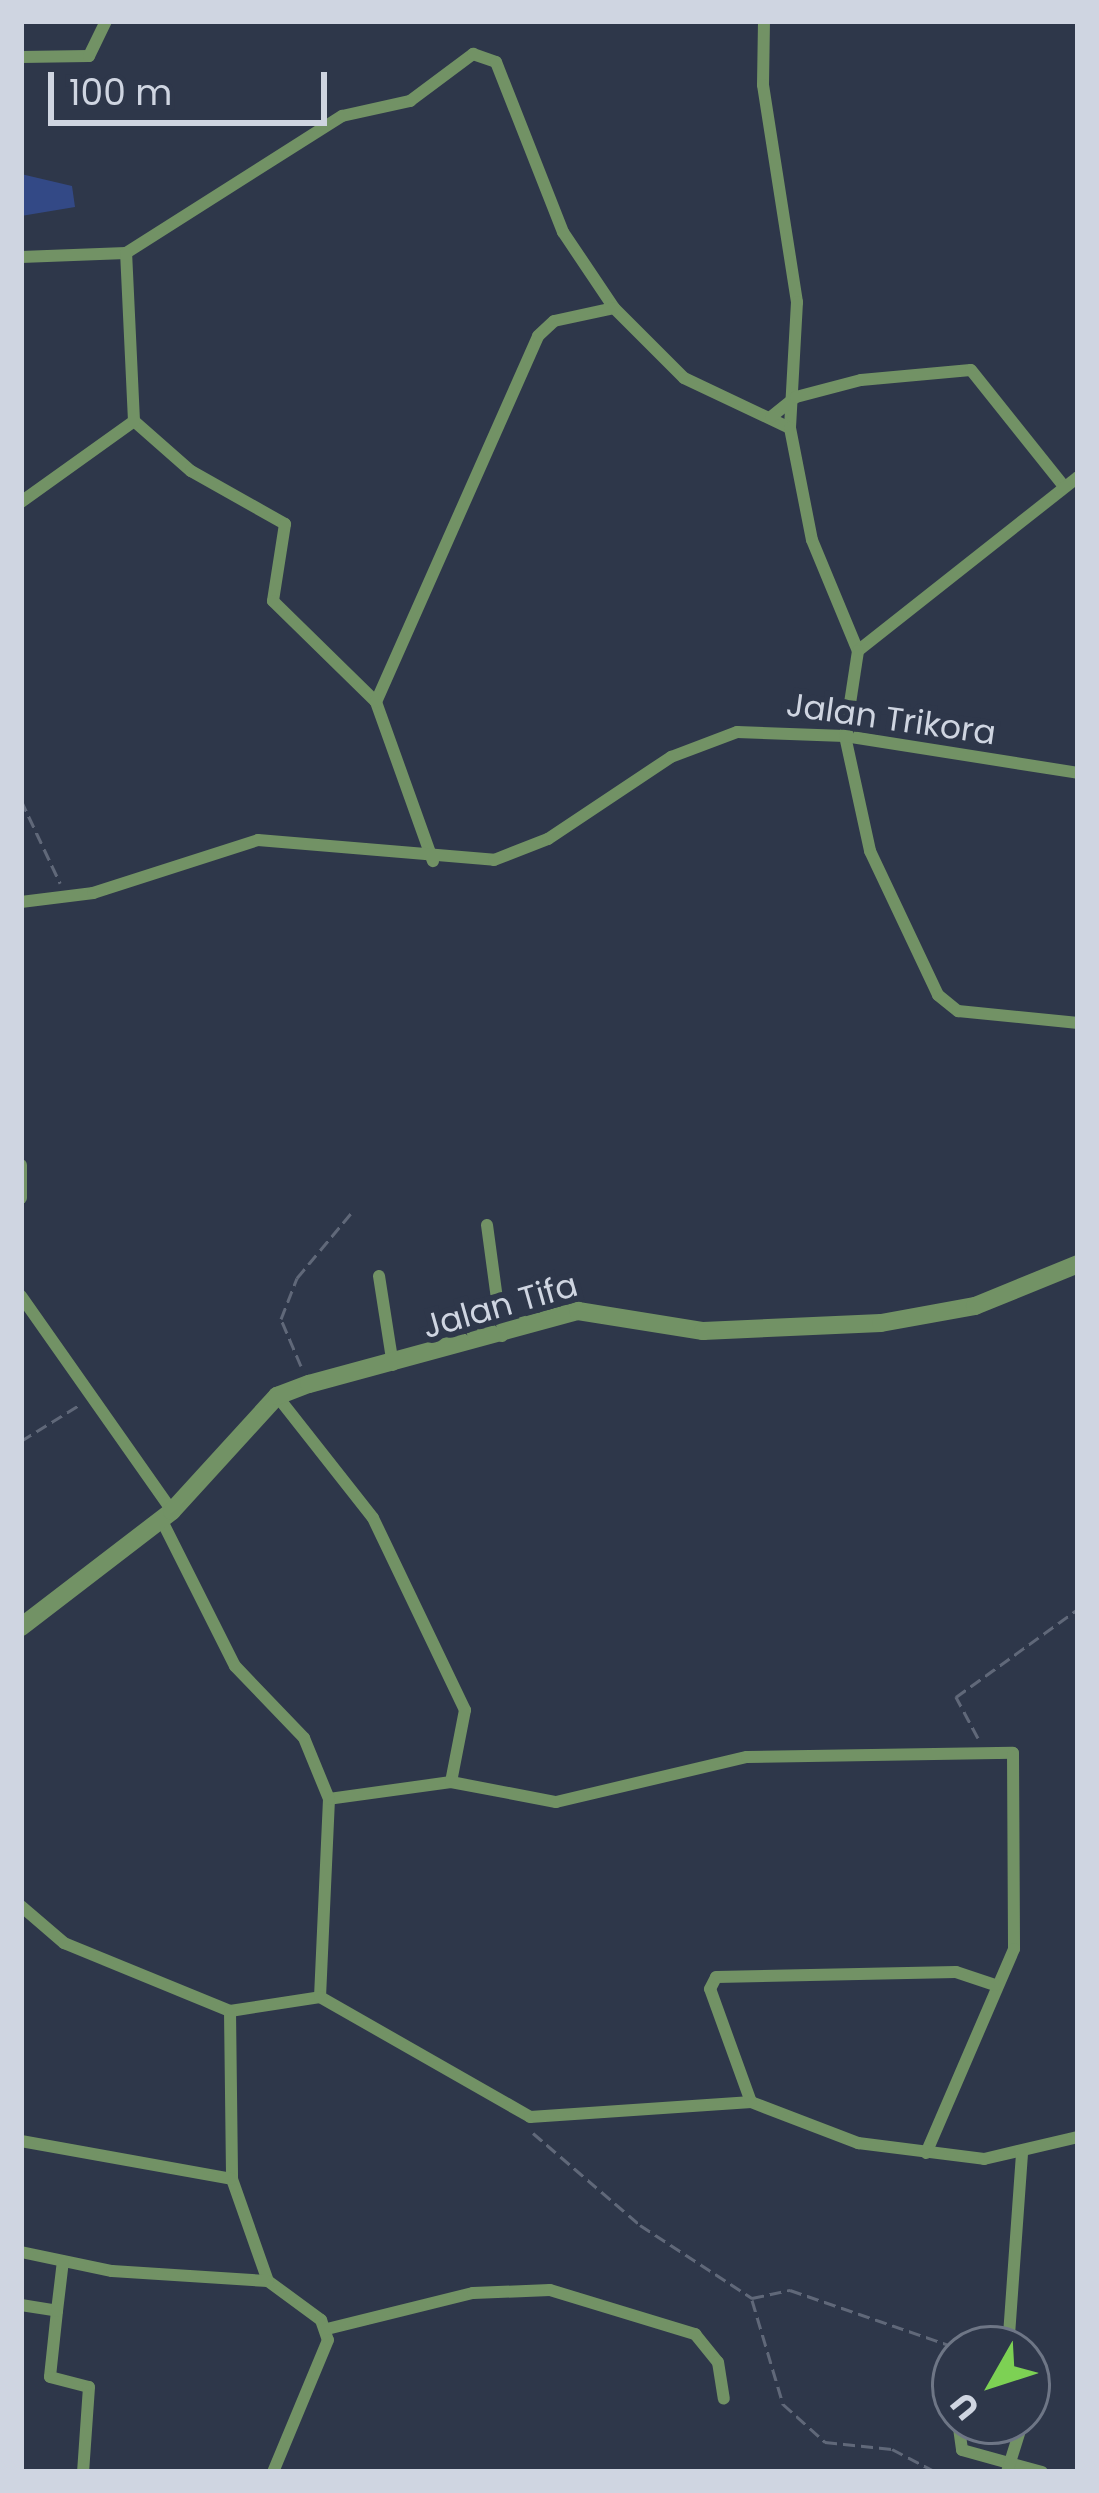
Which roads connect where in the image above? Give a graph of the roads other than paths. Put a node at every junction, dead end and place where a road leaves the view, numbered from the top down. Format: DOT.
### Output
graph roads {
  1 [pos="106,21"];
  2 [pos="764,21"];
  3 [pos="21,57"];
  4 [pos="126,253"];
  5 [pos="21,257"];
  6 [pos="614,308"];
  7 [pos="796,397"];
  8 [pos="771,418"];
  9 [pos="134,421"];
  10 [pos="790,428"];
  11 [pos="1078,477"];
  12 [pos="1062,484"];
  13 [pos="21,502"];
  14 [pos="858,651"];
  15 [pos="376,702"];
  16 [pos="845,736"];
  17 [pos="1078,773"];
  18 [pos="433,861"];
  19 [pos="21,902"];
  20 [pos="1078,1023"];
  21 [pos="21,1165"];
  22 [pos="21,1198"];
  23 [pos="488,1225"];
  24 [pos="1078,1264"];
  25 [pos="379,1276"];
  26 [pos="21,1296"];
  27 [pos="502,1337"];
  28 [pos="393,1366"];
  29 [pos="277,1396"];
  30 [pos="166,1515"];
  31 [pos="21,1627"];
  32 [pos="451,1782"];
  33 [pos="329,1799"];
  34 [pos="22,1910"];
  35 [pos="995,1984"];
  36 [pos="320,1997"];
  37 [pos="230,2011"];
  38 [pos="751,2102"];
  39 [pos="1078,2138"];
  40 [pos="21,2141"];
  41 [pos="926,2152"];
  42 [pos="1022,2152"];
  43 [pos="232,2179"];
  44 [pos="21,2252"];
  45 [pos="63,2261"];
  46 [pos="268,2281"];
  47 [pos="21,2305"];
  48 [pos="57,2311"];
  49 [pos="1011,2325"];
  50 [pos="327,2329"];
  51 [pos="724,2399"];
  52 [pos="961,2445"];
  53 [pos="1009,2468"];
  54 [pos="82,2472"];
  55 [pos="273,2472"];
  56 [pos="1042,2472"];
  1 -- 3 [label="street"];
  2 -- 7 [label="street"];
  4 -- 5 [label="street"];
  4 -- 6 [label="street"];
  4 -- 9 [label="street"];
  6 -- 8 [label="street"];
  6 -- 15 [label="street"];
  7 -- 8 [label="street"];
  7 -- 10 [label="street"];
  7 -- 12 [label="street"];
  8 -- 10 [label="street"];
  9 -- 13 [label="street"];
  9 -- 15 [label="street"];
  10 -- 14 [label="street"];
  11 -- 12 [label="street"];
  12 -- 14 [label="street"];
  14 -- 16 [label="street"];
  15 -- 18 [label="street"];
  16 -- 17 [label="street, Jalan Trikora"];
  16 -- 18 [label="street, Jalan Trikora"];
  16 -- 20 [label="street"];
  18 -- 19 [label="street, Jalan Trikora"];
  21 -- 22 [label="street"];
  23 -- 27 [label="street"];
  24 -- 27 [label="street, Jalan Tifa"];
  25 -- 28 [label="street"];
  26 -- 30 [label="street"];
  27 -- 28 [label="street, Jalan Tifa"];
  28 -- 29 [label="street, Jalan Tifa"];
  29 -- 30 [label="street, Jalan Tifa"];
  29 -- 32 [label="street"];
  30 -- 31 [label="street, Jalan Tifa"];
  30 -- 33 [label="street"];
  32 -- 33 [label="street"];
  32 -- 35 [label="street"];
  33 -- 36 [label="street"];
  34 -- 37 [label="street"];
  35 -- 38 [label="street"];
  35 -- 41 [label="street"];
  36 -- 37 [label="street"];
  36 -- 38 [label="street"];
  37 -- 43 [label="street"];
  38 -- 41 [label="street"];
  39 -- 42 [label="street"];
  40 -- 43 [label="street"];
  41 -- 42 [label="street"];
  42 -- 49 [label="street"];
  43 -- 46 [label="street"];
  44 -- 45 [label="street"];
  45 -- 46 [label="street"];
  45 -- 48 [label="street"];
  46 -- 50 [label="street"];
  47 -- 48 [label="street"];
  48 -- 54 [label="street"];
  50 -- 51 [label="street"];
  50 -- 55 [label="street"];
  52 -- 53 [label="street"];
  53 -- 56 [label="street"];
}
